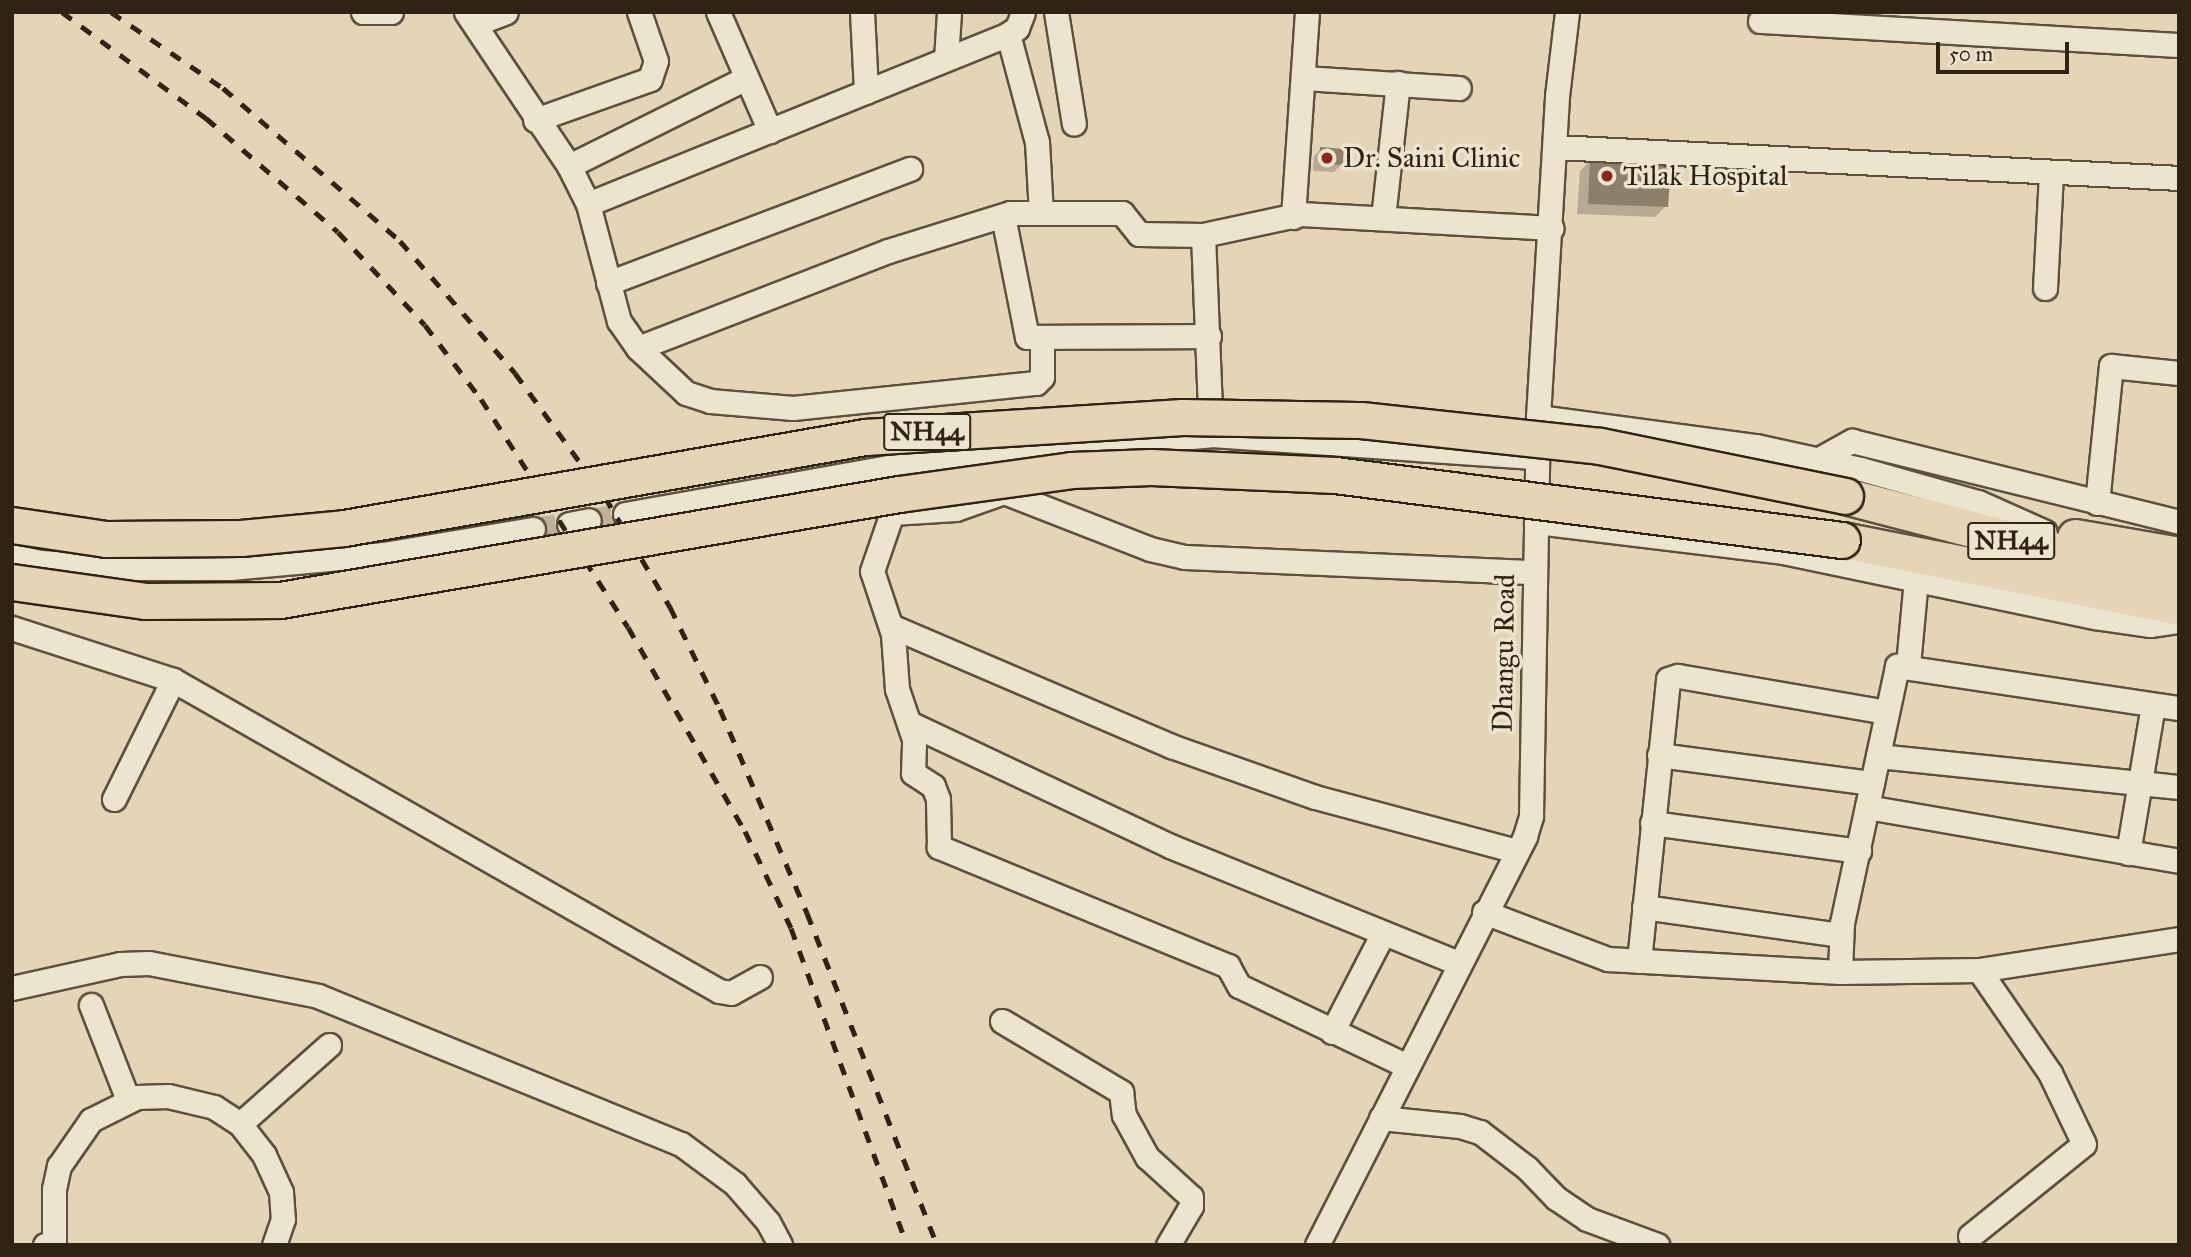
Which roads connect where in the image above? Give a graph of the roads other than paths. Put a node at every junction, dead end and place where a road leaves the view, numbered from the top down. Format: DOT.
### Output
graph roads {
  1 [pos="363,12"];
  2 [pos="391,12"];
  3 [pos="506,12"];
  4 [pos="639,12"];
  5 [pos="718,12"];
  6 [pos="862,12"];
  7 [pos="949,12"];
  8 [pos="1023,12"];
  9 [pos="1056,12"];
  10 [pos="1307,12"];
  11 [pos="1567,12"];
  12 [pos="471,18"];
  13 [pos="1760,21"];
  14 [pos="1008,34"];
  15 [pos="2179,45"];
  16 [pos="946,59"];
  17 [pos="1304,78"];
  18 [pos="744,79"];
  19 [pos="1398,83"];
  20 [pos="1458,88"];
  21 [pos="866,92"];
  22 [pos="535,120"];
  23 [pos="1074,124"];
  24 [pos="770,131"];
  25 [pos="1555,147"];
  26 [pos="569,166"];
  27 [pos="910,169"];
  28 [pos="2051,172"];
  29 [pos="2179,178"];
  30 [pos="589,204"];
  31 [pos="1041,213"];
  32 [pos="1003,216"];
  33 [pos="1293,217"];
  34 [pos="1384,218"];
  35 [pos="1552,228"];
  36 [pos="1203,234"];
  37 [pos="608,283"];
  38 [pos="2045,288"];
  39 [pos="1209,335"];
  40 [pos="1042,339"];
  41 [pos="638,348"];
  42 [pos="2179,373"];
  43 [pos="1538,417"];
  44 [pos="1211,435"];
  45 [pos="1537,457"];
  46 [pos="1819,459"];
  47 [pos="2097,503"];
  48 [pos="625,514"];
  49 [pos="1536,522"];
  50 [pos="2179,522"];
  51 [pos="12,525"];
  52 [pos="1965,528"];
  53 [pos="533,529"];
  54 [pos="2045,532"];
  55 [pos="2163,552"];
  56 [pos="12,556"];
  57 [pos="1535,572"];
  58 [pos="1916,578"];
  59 [pos="12,583"];
  60 [pos="2179,583"];
  61 [pos="2179,607"];
  62 [pos="2179,621"];
  63 [pos="891,626"];
  64 [pos="12,628"];
  65 [pos="1908,665"];
  66 [pos="173,680"];
  67 [pos="2153,705"];
  68 [pos="2179,708"];
  69 [pos="1886,712"];
  70 [pos="909,723"];
  71 [pos="1658,755"];
  72 [pos="1878,756"];
  73 [pos="2140,782"];
  74 [pos="1872,783"];
  75 [pos="2179,787"];
  76 [pos="114,799"];
  77 [pos="1867,807"];
  78 [pos="1652,823"];
  79 [pos="1859,850"];
  80 [pos="1517,851"];
  81 [pos="2128,853"];
  82 [pos="2179,861"];
  83 [pos="1644,907"];
  84 [pos="1484,912"];
  85 [pos="1383,933"];
  86 [pos="1841,935"];
  87 [pos="2179,939"];
  88 [pos="1639,961"];
  89 [pos="1458,963"];
  90 [pos="1979,970"];
  91 [pos="1840,972"];
  92 [pos="760,977"];
  93 [pos="12,988"];
  94 [pos="91,1005"];
  95 [pos="1002,1021"];
  96 [pos="1332,1032"];
  97 [pos="329,1045"];
  98 [pos="1407,1066"];
  99 [pos="128,1100"];
  100 [pos="1381,1118"];
  101 [pos="240,1124"];
  102 [pos="1970,1236"];
  103 [pos="51,1244"];
  104 [pos="274,1245"];
  105 [pos="779,1245"];
  106 [pos="1168,1245"];
  107 [pos="1317,1245"];
  108 [pos="1657,1245"];
  1 -- 2 [label="street"];
  3 -- 12 [label="street"];
  4 -- 22 [label="street"];
  5 -- 18 [label="street"];
  6 -- 21 [label="street"];
  7 -- 16 [label="street"];
  8 -- 14 [label="street"];
  9 -- 23 [label="street"];
  10 -- 17 [label="street"];
  11 -- 25 [label="street, Dhangu Road"];
  12 -- 22 [label="street"];
  13 -- 15 [label="street"];
  14 -- 16 [label="street"];
  14 -- 31 [label="street"];
  16 -- 21 [label="street"];
  17 -- 19 [label="street"];
  17 -- 33 [label="street"];
  18 -- 24 [label="street"];
  18 -- 26 [label="street"];
  19 -- 20 [label="street"];
  19 -- 34 [label="street"];
  21 -- 24 [label="street"];
  22 -- 26 [label="street"];
  24 -- 30 [label="street"];
  25 -- 28 [label="street"];
  25 -- 35 [label="street, Dhangu Road"];
  26 -- 30 [label="street"];
  27 -- 37 [label="street"];
  28 -- 29 [label="street"];
  28 -- 38 [label="street"];
  30 -- 37 [label="street"];
  31 -- 32 [label="street"];
  31 -- 36 [label="street"];
  32 -- 40 [label="street"];
  32 -- 41 [label="street"];
  33 -- 34 [label="street"];
  33 -- 36 [label="street"];
  34 -- 35 [label="street"];
  35 -- 43 [label="street, Dhangu Road"];
  36 -- 39 [label="street"];
  37 -- 41 [label="street"];
  39 -- 40 [label="street"];
  39 -- 44 [label="street"];
  40 -- 41 [label="street"];
  42 -- 47 [label="street"];
  43 -- 45 [label="street, Dhangu Road"];
  43 -- 46 [label="street"];
  44 -- 45 [label="street"];
  44 -- 48 [label="street"];
  45 -- 49 [label="street, Dhangu Road"];
  46 -- 47 [label="street"];
  46 -- 54 [label="street"];
  47 -- 50 [label="street"];
  49 -- 57 [label="street, Dhangu Road"];
  49 -- 58 [label="street"];
  51 -- 52 [label="highway, NH44, bridge"];
  52 -- 54 [label="highway"];
  52 -- 60 [label="highway, NH44"];
  53 -- 56 [label="street"];
  54 -- 55 [label="highway"];
  57 -- 63 [label="street"];
  57 -- 80 [label="street, Dhangu Road"];
  58 -- 62 [label="street"];
  58 -- 65 [label="street"];
  59 -- 61 [label="highway, NH44, bridge"];
  63 -- 70 [label="street"];
  63 -- 80 [label="street"];
  64 -- 66 [label="street"];
  65 -- 67 [label="street"];
  65 -- 69 [label="street"];
  66 -- 76 [label="street"];
  66 -- 92 [label="street"];
  67 -- 68 [label="street"];
  67 -- 73 [label="street"];
  69 -- 71 [label="street"];
  69 -- 72 [label="street"];
  70 -- 85 [label="street"];
  70 -- 96 [label="street"];
  71 -- 74 [label="street"];
  71 -- 78 [label="street"];
  72 -- 73 [label="street"];
  72 -- 74 [label="street"];
  73 -- 75 [label="street"];
  73 -- 81 [label="street"];
  74 -- 77 [label="street"];
  77 -- 79 [label="street"];
  77 -- 81 [label="street"];
  78 -- 79 [label="street"];
  78 -- 83 [label="street"];
  79 -- 86 [label="street"];
  80 -- 84 [label="street, Dhangu Road"];
  81 -- 82 [label="street"];
  83 -- 86 [label="street"];
  83 -- 88 [label="street"];
  84 -- 88 [label="street"];
  84 -- 89 [label="street, Dhangu Road"];
  85 -- 89 [label="street"];
  85 -- 96 [label="street"];
  86 -- 91 [label="street"];
  87 -- 90 [label="street"];
  88 -- 91 [label="street"];
  89 -- 98 [label="street, Dhangu Road"];
  90 -- 91 [label="street"];
  90 -- 102 [label="street"];
  93 -- 105 [label="street"];
  94 -- 99 [label="street"];
  95 -- 106 [label="street"];
  96 -- 98 [label="street"];
  97 -- 101 [label="street"];
  98 -- 100 [label="street, Dhangu Road"];
  99 -- 101 [label="street"];
  99 -- 103 [label="street"];
  100 -- 107 [label="street, Dhangu Road"];
  100 -- 108 [label="street"];
  101 -- 104 [label="street"];
}
